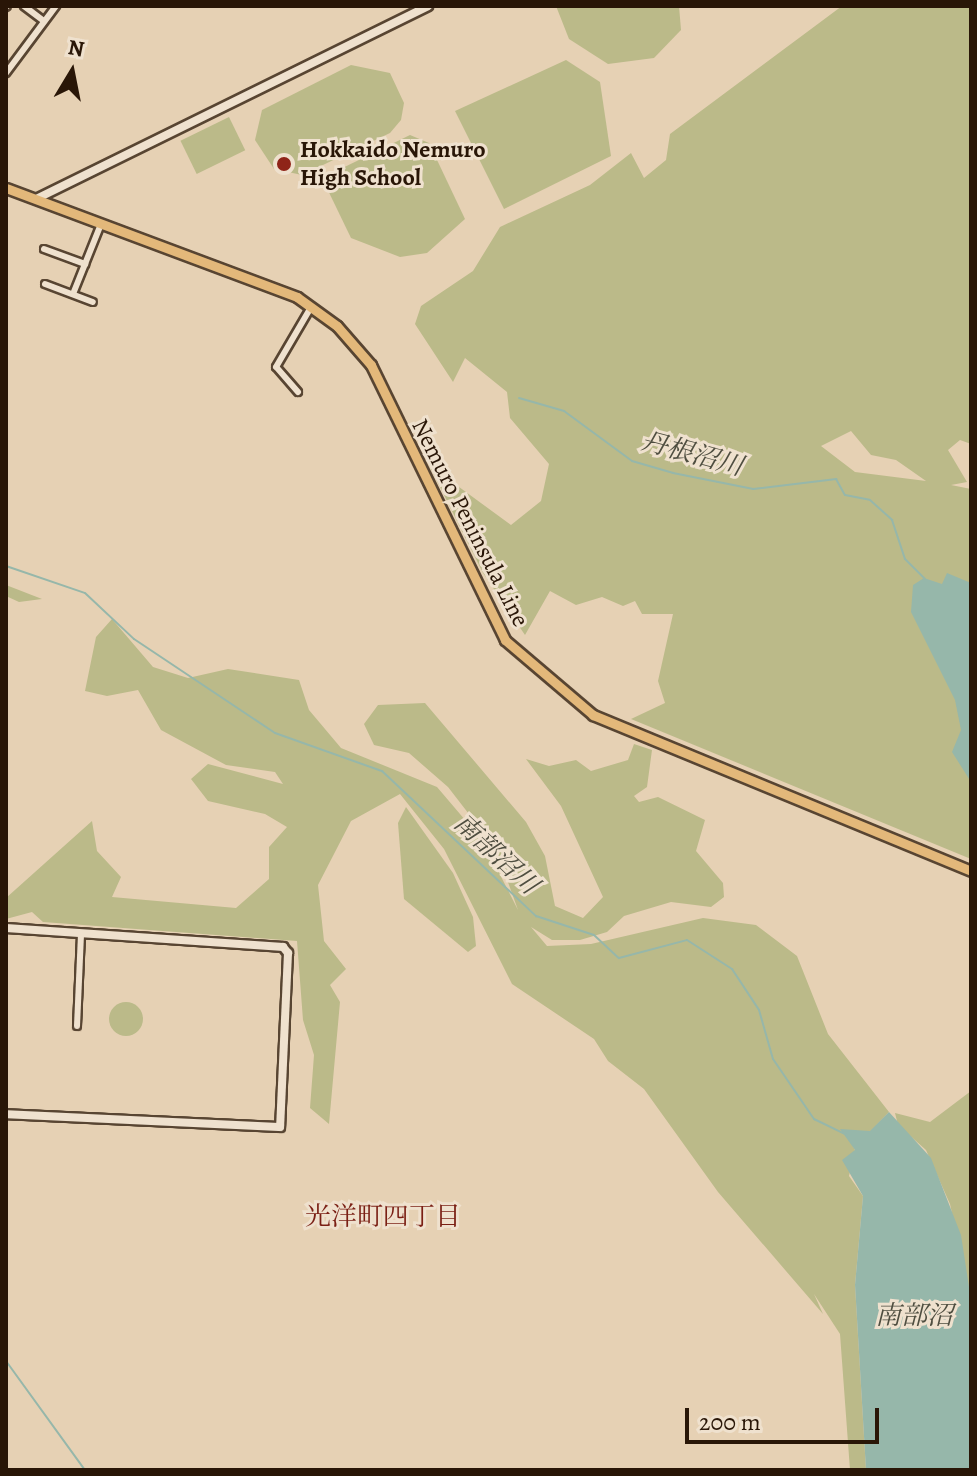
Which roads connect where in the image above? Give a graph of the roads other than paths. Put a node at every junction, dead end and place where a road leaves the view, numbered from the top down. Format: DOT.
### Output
graph roads {
  1 [pos="24,6"];
  2 [pos="56,6"];
  3 [pos="428,6"];
  4 [pos="44,21"];
  5 [pos="6,73"];
  6 [pos="6,188"];
  7 [pos="36,199"];
  8 [pos="101,224"];
  9 [pos="44,249"];
  10 [pos="85,264"];
  11 [pos="45,284"];
  12 [pos="73,294"];
  13 [pos="93,302"];
  14 [pos="311,307"];
  15 [pos="298,392"];
  16 [pos="971,871"];
  17 [pos="6,928"];
  18 [pos="81,933"];
  19 [pos="77,1026"];
  20 [pos="6,1114"];
  1 -- 4 [label="street"];
  2 -- 4 [label="street"];
  3 -- 7 [label="street"];
  4 -- 5 [label="street"];
  6 -- 7 [label="main road, Nemuro Peninsula Line"];
  7 -- 8 [label="main road, Nemuro Peninsula Line"];
  8 -- 10 [label="street"];
  8 -- 14 [label="main road, Nemuro Peninsula Line"];
  9 -- 10 [label="street"];
  10 -- 12 [label="street"];
  11 -- 12 [label="street"];
  12 -- 13 [label="street"];
  14 -- 15 [label="street"];
  14 -- 16 [label="main road, Nemuro Peninsula Line"];
  17 -- 18 [label="street"];
  18 -- 19 [label="street"];
  18 -- 20 [label="street"];
}
